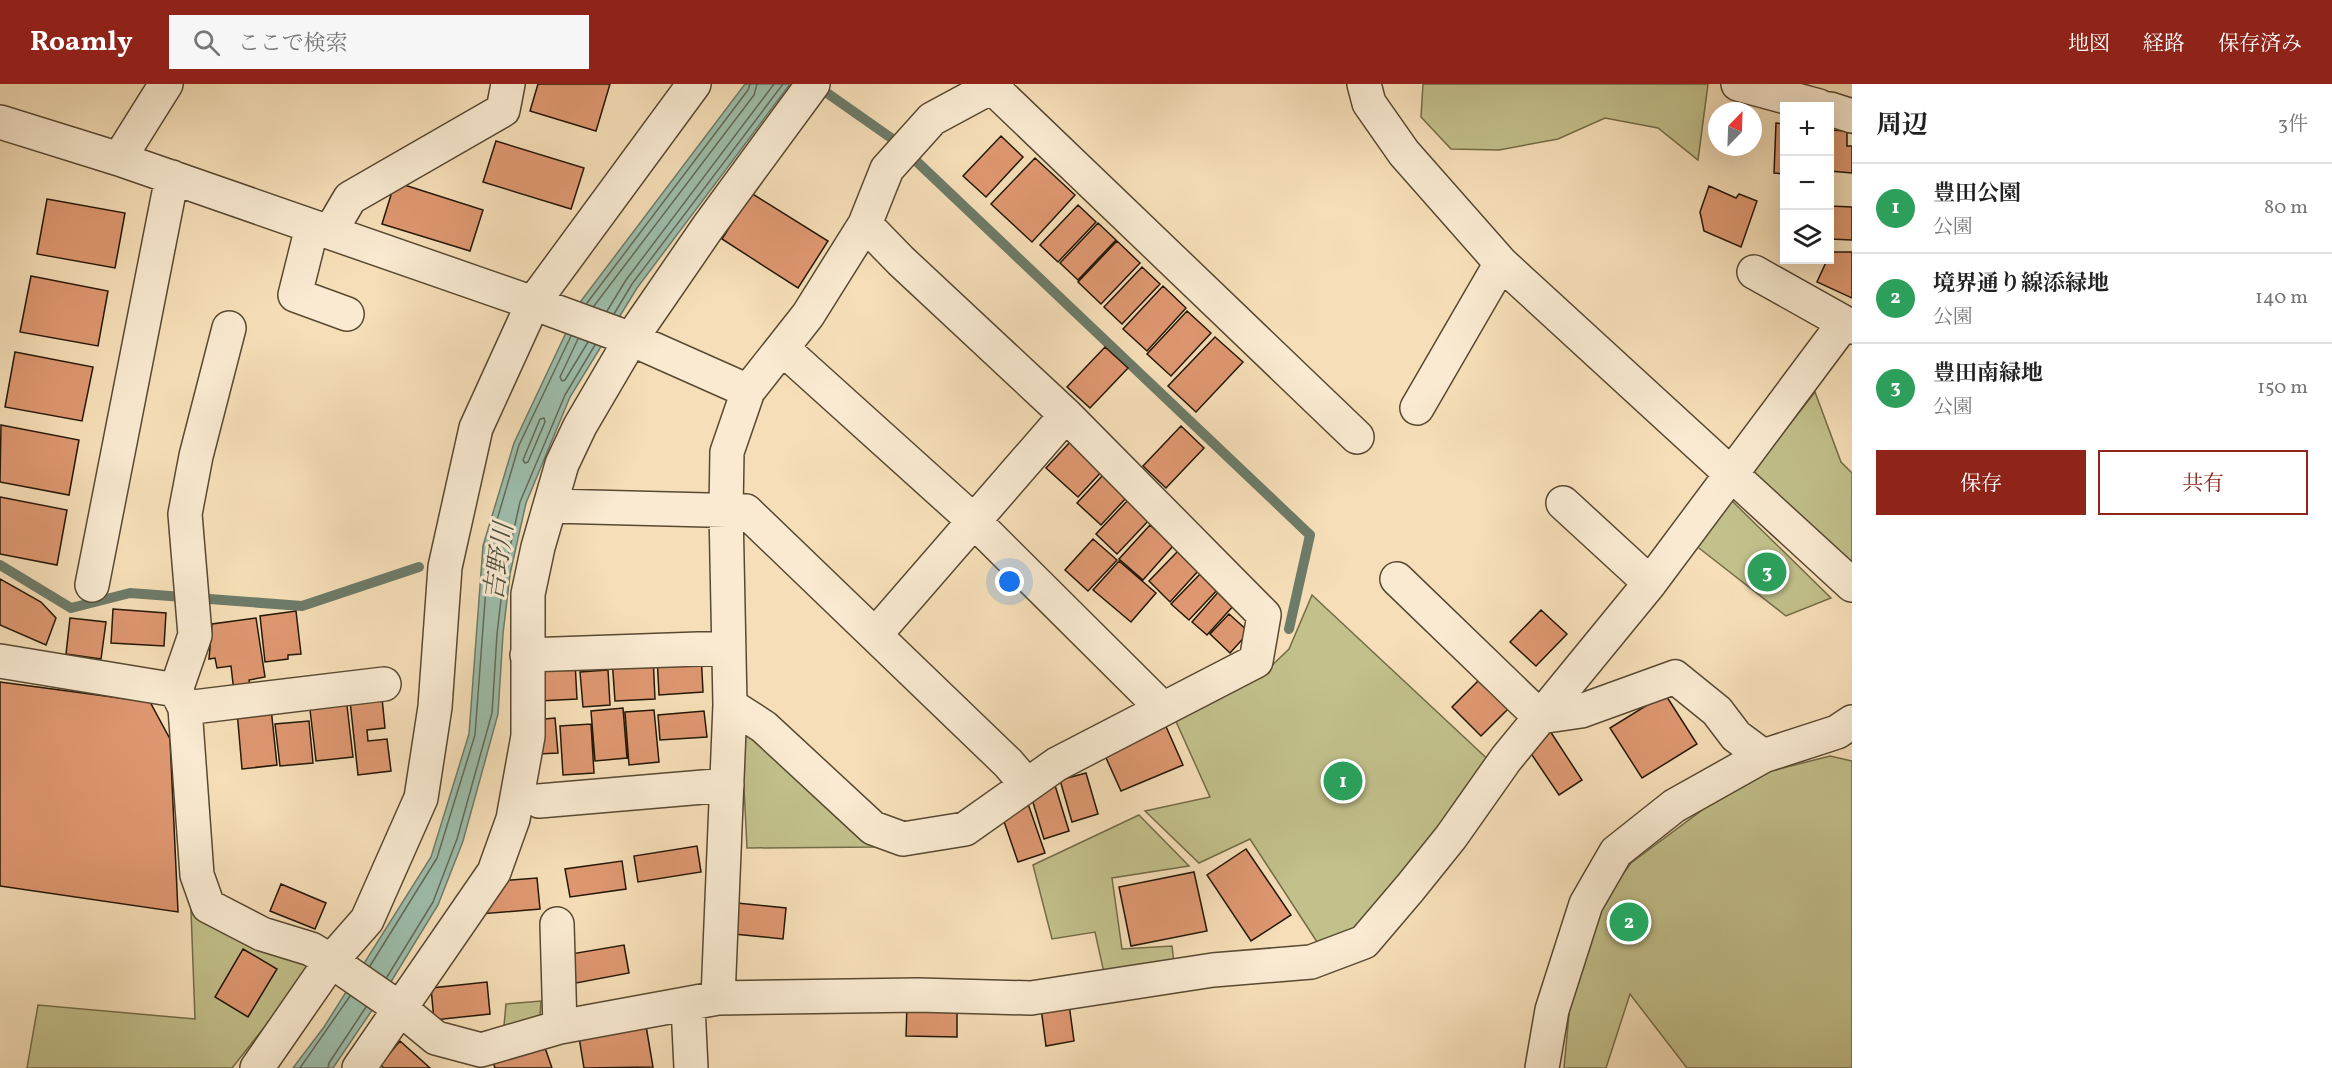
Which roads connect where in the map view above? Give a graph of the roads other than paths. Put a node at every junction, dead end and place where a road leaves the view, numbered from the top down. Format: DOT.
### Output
graph roads {
  1 [pos="166,84"];
  2 [pos="508,84"];
  3 [pos="694,84"];
  4 [pos="1364,84"];
  5 [pos="1738,84"];
  6 [pos="995,85"];
  7 [pos="809,90"];
  8 [pos="1804,102"];
  9 [pos="1834,110"];
  10 [pos="1852,116"];
  11 [pos="0,122"];
  12 [pos="119,159"];
  13 [pos="172,177"];
  14 [pos="865,224"];
  15 [pos="321,230"];
  16 [pos="1501,263"];
  17 [pos="1754,272"];
  18 [pos="544,307"];
  19 [pos="347,314"];
  20 [pos="1848,325"];
  21 [pos="229,328"];
  22 [pos="623,336"];
  23 [pos="782,348"];
  24 [pos="748,391"];
  25 [pos="1417,408"];
  26 [pos="1066,415"];
  27 [pos="1358,437"];
  28 [pos="1732,476"];
  29 [pos="1563,503"];
  30 [pos="552,506"];
  31 [pos="726,510"];
  32 [pos="975,522"];
  33 [pos="1397,579"];
  34 [pos="1650,583"];
  35 [pos="92,585"];
  36 [pos="1852,585"];
  37 [pos="875,635"];
  38 [pos="728,648"];
  39 [pos="527,655"];
  40 [pos="0,661"];
  41 [pos="384,684"];
  42 [pos="181,699"];
  43 [pos="730,705"];
  44 [pos="1164,710"];
  45 [pos="1540,717"];
  46 [pos="1847,732"];
  47 [pos="1763,756"];
  48 [pos="1026,784"];
  49 [pos="727,785"];
  50 [pos="539,801"];
  51 [pos="557,924"];
  52 [pos="340,967"];
  53 [pos="703,1002"];
  54 [pos="396,1006"];
  55 [pos="560,1027"];
  56 [pos="257,1068"];
  57 [pos="359,1068"];
  58 [pos="691,1068"];
  59 [pos="1542,1068"];
  1 -- 12 [label="street"];
  2 -- 15 [label="street"];
  3 -- 18 [label="street"];
  4 -- 16 [label="street"];
  5 -- 8 [label="street"];
  6 -- 14 [label="street"];
  6 -- 27 [label="street"];
  7 -- 22 [label="street"];
  9 -- 10 [label="street"];
  11 -- 12 [label="street"];
  12 -- 13 [label="street"];
  13 -- 15 [label="street"];
  13 -- 35 [label="street"];
  14 -- 23 [label="street"];
  14 -- 26 [label="street"];
  15 -- 18 [label="street"];
  15 -- 19 [label="street"];
  16 -- 25 [label="street"];
  16 -- 28 [label="street"];
  17 -- 20 [label="street"];
  18 -- 22 [label="street"];
  18 -- 52 [label="street"];
  20 -- 28 [label="street"];
  21 -- 42 [label="street"];
  22 -- 24 [label="street"];
  22 -- 30 [label="street"];
  23 -- 24 [label="street"];
  23 -- 32 [label="street"];
  24 -- 31 [label="street"];
  26 -- 32 [label="street"];
  26 -- 44 [label="street"];
  28 -- 34 [label="street"];
  28 -- 36 [label="street"];
  29 -- 34 [label="street"];
  30 -- 31 [label="street"];
  30 -- 39 [label="street"];
  31 -- 37 [label="street"];
  31 -- 38 [label="street"];
  32 -- 37 [label="street"];
  32 -- 44 [label="street"];
  33 -- 45 [label="street"];
  34 -- 45 [label="street"];
  37 -- 48 [label="street"];
  38 -- 39 [label="street"];
  38 -- 43 [label="street"];
  39 -- 54 [label="street"];
  40 -- 42 [label="street"];
  41 -- 42 [label="street"];
  42 -- 52 [label="street"];
  43 -- 48 [label="street"];
  43 -- 49 [label="street"];
  44 -- 48 [label="street"];
  45 -- 47 [label="street"];
  45 -- 53 [label="street"];
  46 -- 47 [label="street"];
  47 -- 59 [label="street"];
  49 -- 50 [label="street"];
  49 -- 53 [label="street"];
  51 -- 55 [label="street"];
  52 -- 54 [label="street"];
  52 -- 56 [label="street"];
  53 -- 55 [label="street"];
  53 -- 58 [label="street"];
  54 -- 55 [label="street"];
  54 -- 57 [label="street"];
}
